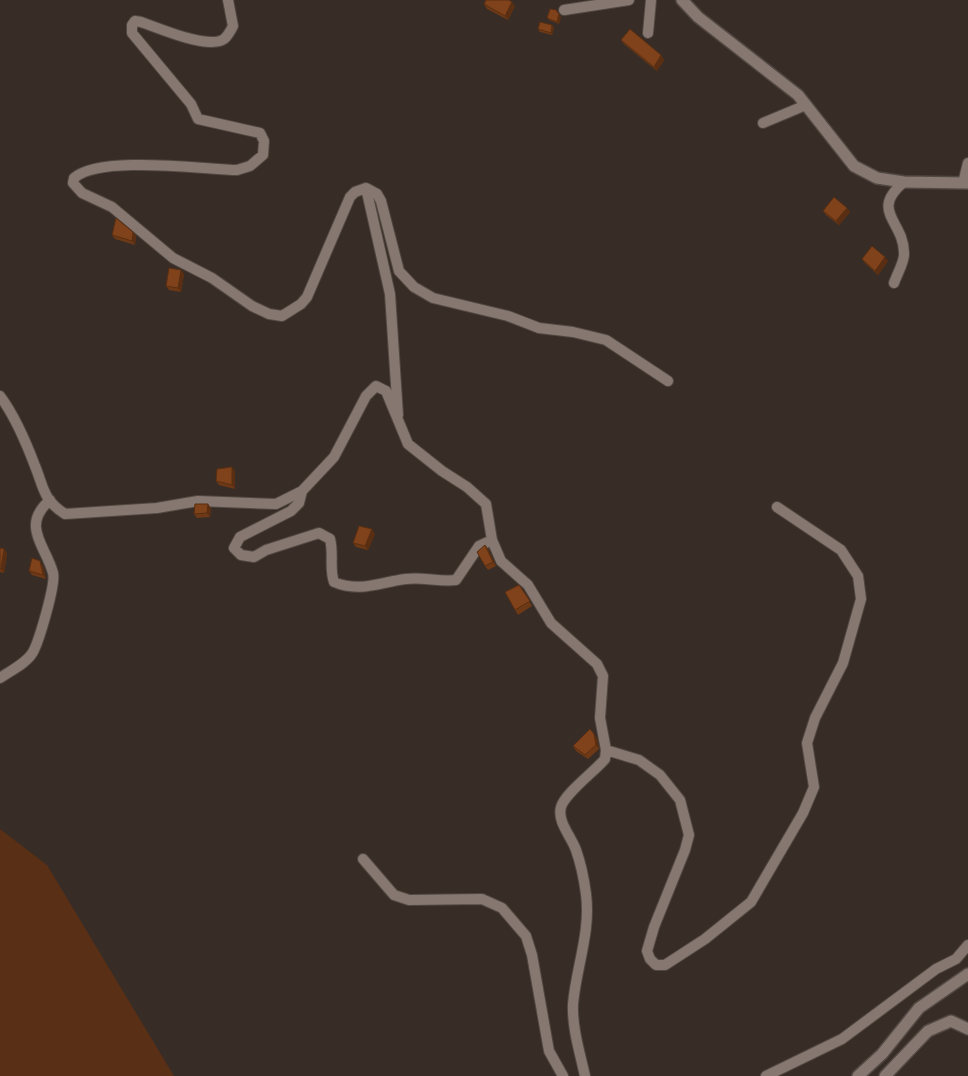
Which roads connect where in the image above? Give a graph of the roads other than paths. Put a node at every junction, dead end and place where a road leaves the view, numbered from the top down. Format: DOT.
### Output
graph roads {
  1 [pos="228,0"];
  2 [pos="629,0"];
  3 [pos="651,0"];
  4 [pos="682,0"];
  5 [pos="564,10"];
  6 [pos="648,33"];
  7 [pos="806,105"];
  8 [pos="763,123"];
  9 [pos="968,163"];
  10 [pos="904,182"];
  11 [pos="965,183"];
  12 [pos="366,188"];
  13 [pos="894,283"];
  14 [pos="668,380"];
  15 [pos="0,396"];
  16 [pos="399,424"];
  17 [pos="302,491"];
  18 [pos="50,500"];
  19 [pos="777,507"];
  20 [pos="492,540"];
  21 [pos="0,678"];
  22 [pos="606,750"];
  23 [pos="364,859"];
  24 [pos="968,945"];
  25 [pos="968,974"];
  26 [pos="968,1029"];
  27 [pos="563,1076"];
  28 [pos="585,1076"];
  29 [pos="766,1076"];
  30 [pos="858,1076"];
  31 [pos="885,1076"];
  1 -- 12 [label="street"];
  2 -- 5 [label="street"];
  3 -- 6 [label="street"];
  4 -- 7 [label="street"];
  7 -- 8 [label="street"];
  7 -- 10 [label="street"];
  9 -- 11 [label="street"];
  10 -- 11 [label="street"];
  10 -- 13 [label="street"];
  12 -- 14 [label="street"];
  12 -- 16 [label="street"];
  15 -- 18 [label="street"];
  16 -- 17 [label="street"];
  16 -- 20 [label="street"];
  17 -- 18 [label="street"];
  17 -- 20 [label="street"];
  18 -- 21 [label="street"];
  19 -- 22 [label="street"];
  20 -- 22 [label="street"];
  22 -- 28 [label="street"];
  23 -- 27 [label="street"];
  24 -- 29 [label="street"];
  25 -- 30 [label="street"];
  26 -- 31 [label="street"];
}
